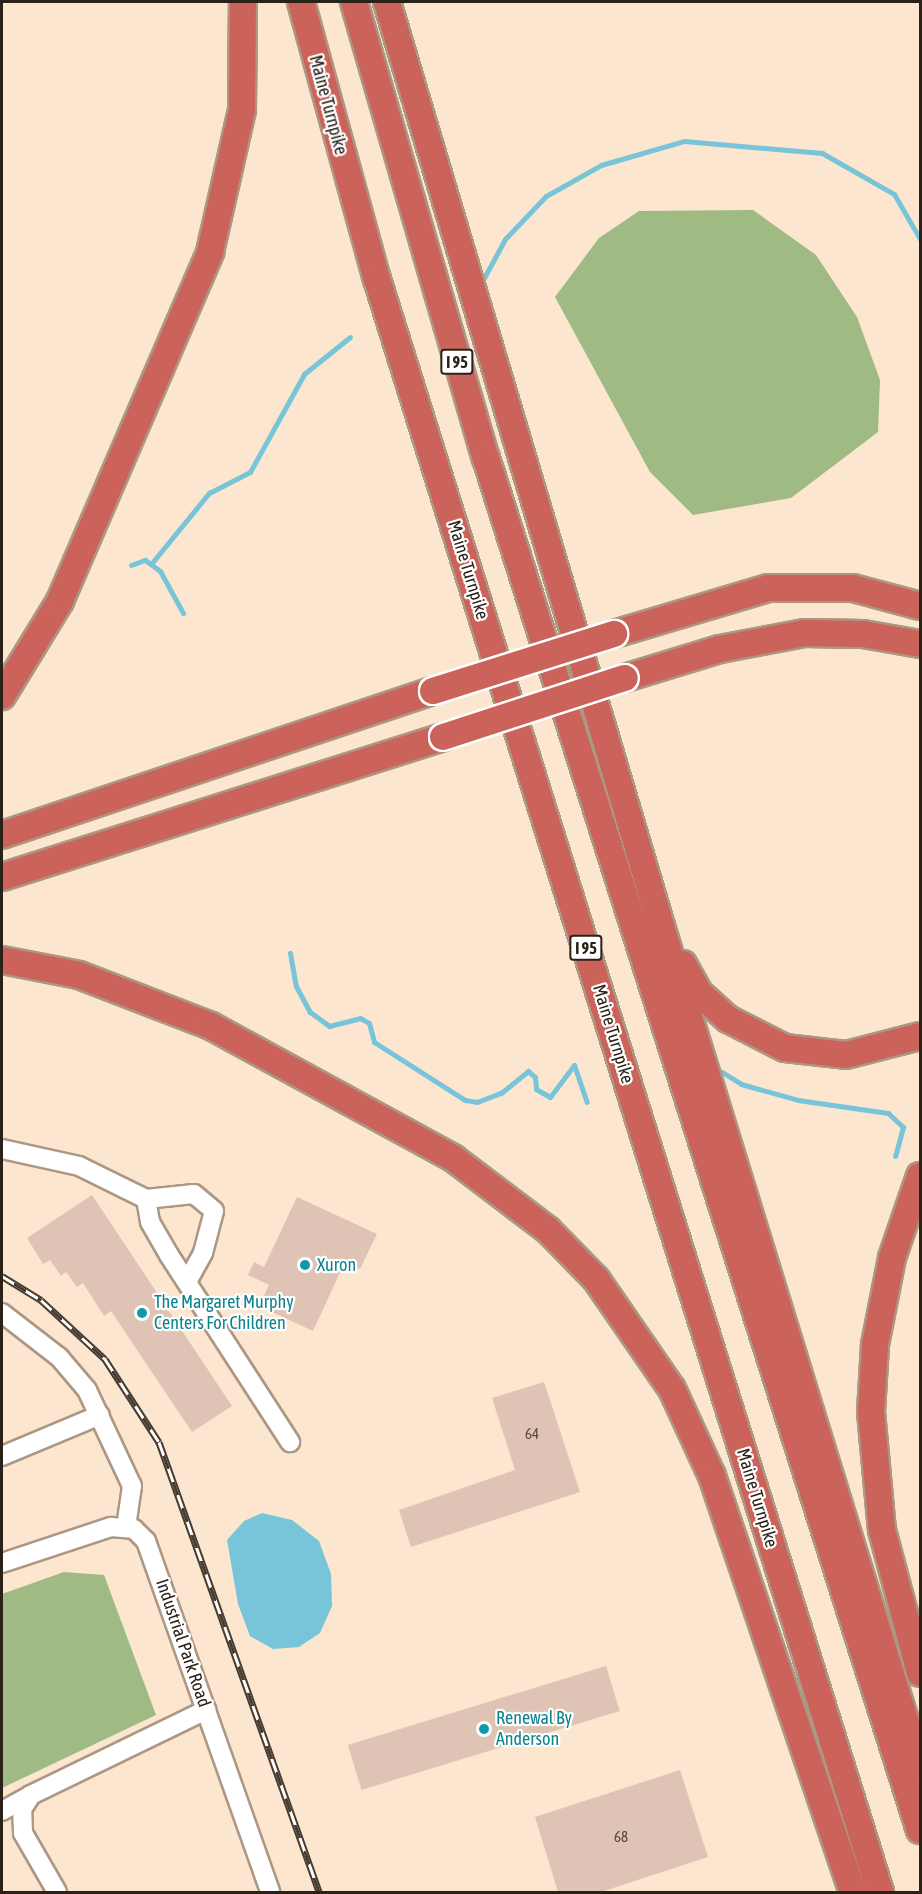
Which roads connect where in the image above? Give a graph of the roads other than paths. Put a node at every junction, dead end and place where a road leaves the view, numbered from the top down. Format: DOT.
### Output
graph roads {
  1 [pos="243,2"];
  2 [pos="301,2"];
  3 [pos="354,2"];
  4 [pos="387,2"];
  5 [pos="921,606"];
  6 [pos="921,644"];
  7 [pos="2,696"];
  8 [pos="2,835"];
  9 [pos="2,877"];
  10 [pos="661,926"];
  11 [pos="2,960"];
  12 [pos="921,1036"];
  13 [pos="2,1149"];
  14 [pos="921,1176"];
  15 [pos="146,1199"];
  16 [pos="187,1282"];
  17 [pos="2,1313"];
  18 [pos="100,1415"];
  19 [pos="290,1442"];
  20 [pos="2,1455"];
  21 [pos="126,1527"];
  22 [pos="2,1563"];
  23 [pos="921,1673"];
  24 [pos="206,1710"];
  25 [pos="921,1769"];
  26 [pos="31,1796"];
  27 [pos="2,1811"];
  28 [pos="921,1830"];
  29 [pos="57,1893"];
  30 [pos="270,1893"];
  31 [pos="853,1893"];
  32 [pos="880,1893"];
  1 -- 7 [label="highway"];
  2 -- 32 [label="highway, Maine Turnpike / I 95"];
  3 -- 28 [label="highway, I 95"];
  4 -- 10 [label="highway"];
  5 -- 8 [label="highway, bridge"];
  6 -- 9 [label="highway, bridge"];
  10 -- 12 [label="highway"];
  10 -- 25 [label="highway"];
  11 -- 31 [label="highway"];
  13 -- 15 [label="street"];
  14 -- 23 [label="highway"];
  15 -- 16 [label="street"];
  15 -- 16 [label="street"];
  16 -- 19 [label="street"];
  17 -- 18 [label="street"];
  18 -- 20 [label="street"];
  18 -- 21 [label="street"];
  21 -- 22 [label="street"];
  21 -- 24 [label="street, Industrial Park Road"];
  24 -- 26 [label="street"];
  24 -- 30 [label="street, Industrial Park Road"];
  26 -- 27 [label="street"];
  26 -- 29 [label="street"];
}
